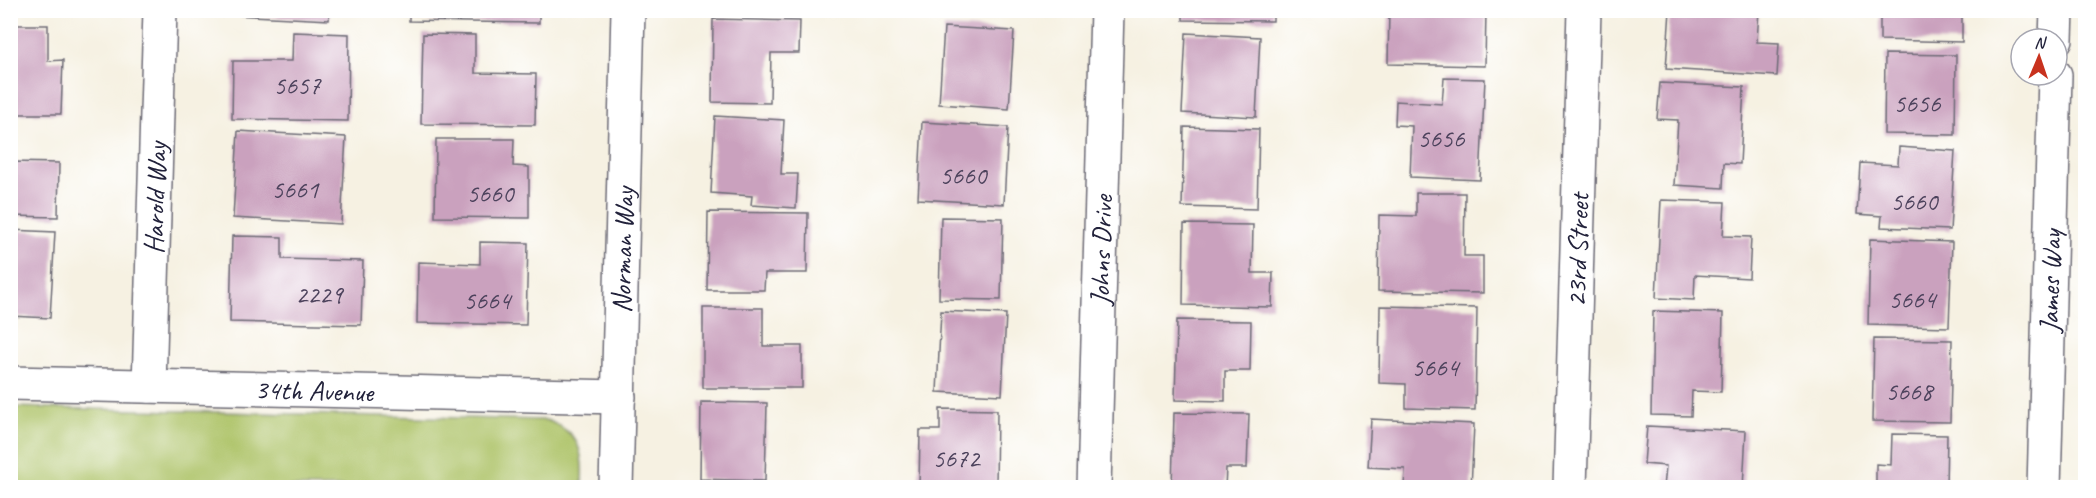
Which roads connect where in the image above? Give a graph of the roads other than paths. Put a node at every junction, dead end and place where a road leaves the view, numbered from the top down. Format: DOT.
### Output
graph roads {
  1 [pos="160,10"];
  2 [pos="628,10"];
  3 [pos="1107,10"];
  4 [pos="1584,10"];
  5 [pos="2057,10"];
  6 [pos="2056,27"];
  7 [pos="2055,87"];
  8 [pos="10,383"];
  9 [pos="149,386"];
  10 [pos="619,397"];
  11 [pos="616,488"];
  12 [pos="1094,488"];
  13 [pos="1570,488"];
  14 [pos="2044,488"];
  1 -- 9 [label="street, Harold Way"];
  2 -- 10 [label="street, Norman Way"];
  3 -- 12 [label="street, Johns Drive"];
  4 -- 13 [label="street, 23rd Street"];
  5 -- 6 [label="street"];
  7 -- 14 [label="street, James Way"];
  8 -- 9 [label="street, 34th Avenue"];
  9 -- 10 [label="street, 34th Avenue"];
  10 -- 11 [label="street, Norman Way"];
}
